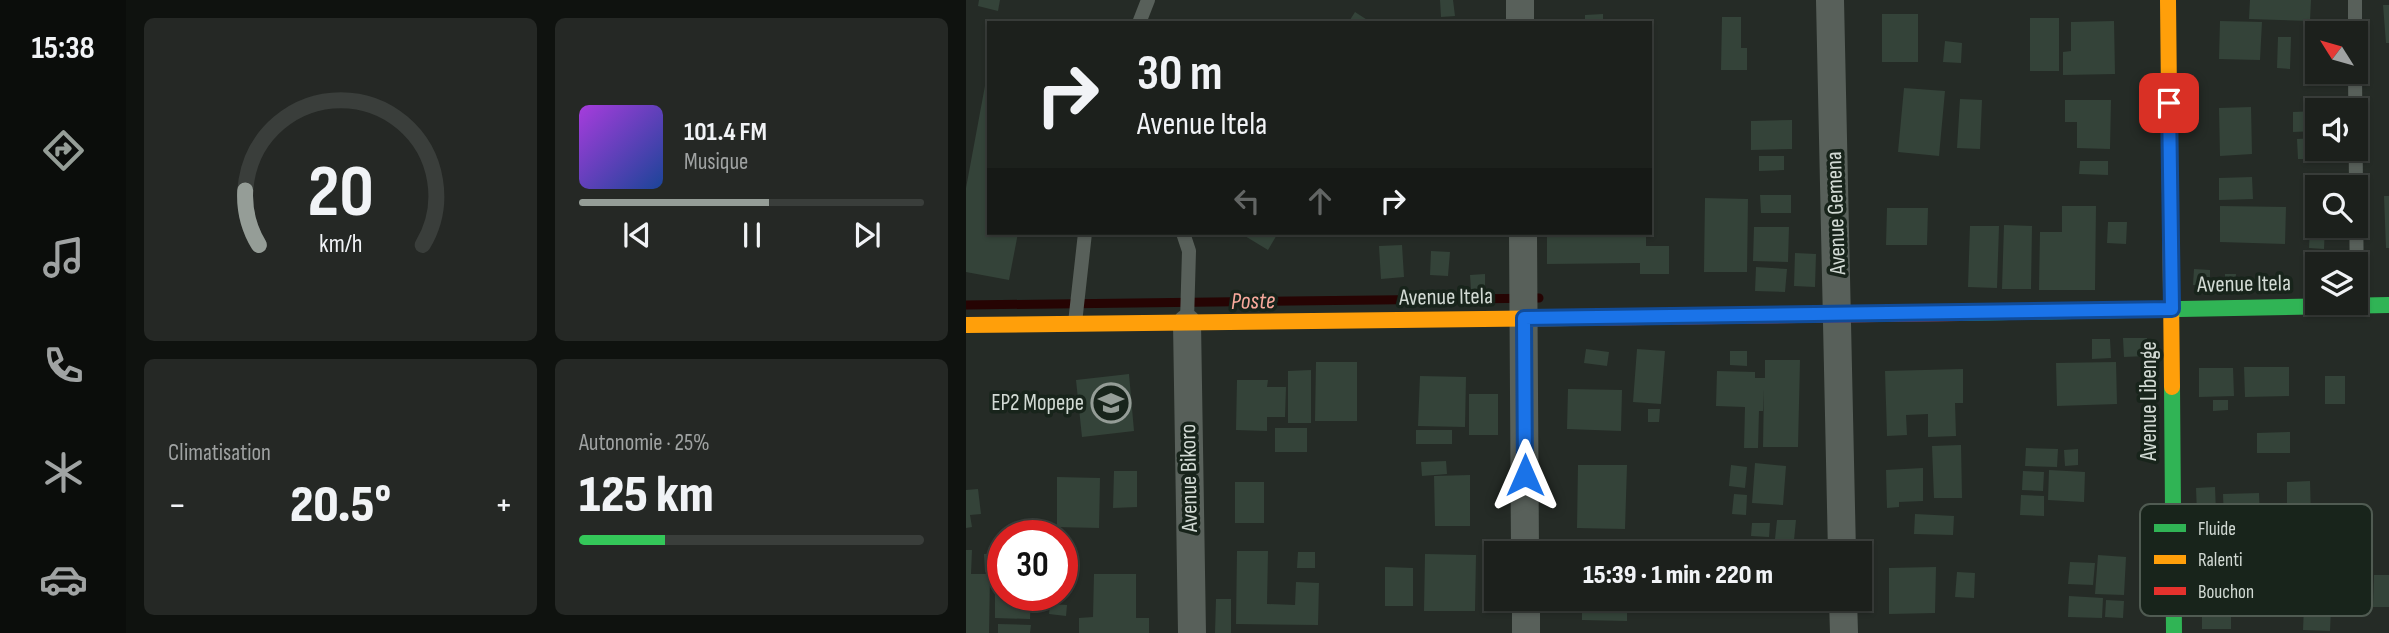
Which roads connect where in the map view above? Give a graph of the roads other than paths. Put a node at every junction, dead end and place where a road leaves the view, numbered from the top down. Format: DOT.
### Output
graph roads {
  1 [pos="1148,0"];
  2 [pos="1520,0"];
  3 [pos="1830,0"];
  4 [pos="2168,0"];
  5 [pos="2355,0"];
  6 [pos="1140,21"];
  7 [pos="1520,21"];
  8 [pos="2355,21"];
  9 [pos="2355,84"];
  10 [pos="1085,235"];
  11 [pos="1184,235"];
  12 [pos="1523,235"];
  13 [pos="2357,252"];
  14 [pos="2368,305"];
  15 [pos="2389,305"];
  16 [pos="2305,306"];
  17 [pos="2172,309"];
  18 [pos="1838,315"];
  19 [pos="1524,318"];
  20 [pos="1187,323"];
  21 [pos="1075,324"];
  22 [pos="966,325"];
  23 [pos="2173,504"];
  24 [pos="1525,541"];
  25 [pos="1842,541"];
  26 [pos="1526,611"];
  27 [pos="1843,611"];
  28 [pos="1192,633"];
  29 [pos="1526,633"];
  30 [pos="1844,633"];
  1 -- 6 [label="lane"];
  2 -- 7 [label="street"];
  3 -- 18 [label="street, Avenue Gemena"];
  4 -- 17 [label="street, Avenue Libenge"];
  5 -- 8 [label="lane"];
  9 -- 13 [label="lane"];
  10 -- 21 [label="lane"];
  11 -- 20 [label="lane"];
  12 -- 19 [label="street"];
  14 -- 15 [label="street, Avenue Itela"];
  16 -- 17 [label="street, Avenue Itela"];
  17 -- 18 [label="street, Avenue Itela"];
  17 -- 23 [label="street, Avenue Libenge"];
  18 -- 19 [label="street, Avenue Itela"];
  18 -- 25 [label="street, Avenue Gemena"];
  19 -- 20 [label="street, Avenue Itela"];
  19 -- 24 [label="street"];
  20 -- 21 [label="street, Avenue Itela"];
  20 -- 28 [label="street, Avenue Bikoro"];
  21 -- 22 [label="street, Avenue Itela"];
  26 -- 29 [label="street"];
  27 -- 30 [label="street"];
}
